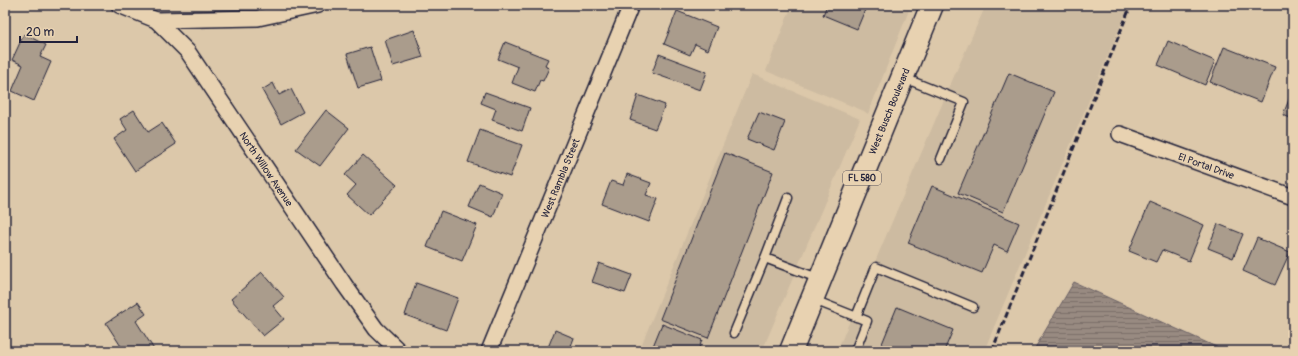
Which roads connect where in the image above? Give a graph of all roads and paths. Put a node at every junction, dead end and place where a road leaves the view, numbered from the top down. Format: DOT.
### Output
graph roads {
  1 [pos="119,5"];
  2 [pos="318,5"];
  3 [pos="631,5"];
  4 [pos="932,5"];
  5 [pos="156,20"];
  6 [pos="903,77"];
  7 [pos="1120,134"];
  8 [pos="941,159"];
  9 [pos="1293,197"];
  10 [pos="788,198"];
  11 [pos="765,258"];
  12 [pos="821,279"];
  13 [pos="812,299"];
  14 [pos="973,307"];
  15 [pos="856,317"];
  16 [pos="734,333"];
  17 [pos="399,351"];
  18 [pos="489,351"];
  19 [pos="792,351"];
  20 [pos="854,351"];
  1 -- 5 [label="street, North Willow Avenue"];
  2 -- 5 [label="street"];
  3 -- 18 [label="street, West Rambla Street"];
  4 -- 6 [label="main road, West Busch Boulevard / FL 580"];
  5 -- 17 [label="street, North Willow Avenue"];
  6 -- 8 [label="lane"];
  6 -- 12 [label="main road, West Busch Boulevard / FL 580"];
  7 -- 9 [label="street, El Portal Drive"];
  10 -- 11 [label="lane"];
  11 -- 12 [label="lane"];
  11 -- 16 [label="lane"];
  12 -- 13 [label="main road, West Busch Boulevard / FL 580"];
  13 -- 15 [label="lane"];
  13 -- 19 [label="main road, West Busch Boulevard / FL 580"];
  14 -- 15 [label="lane"];
  15 -- 20 [label="lane"];
}
